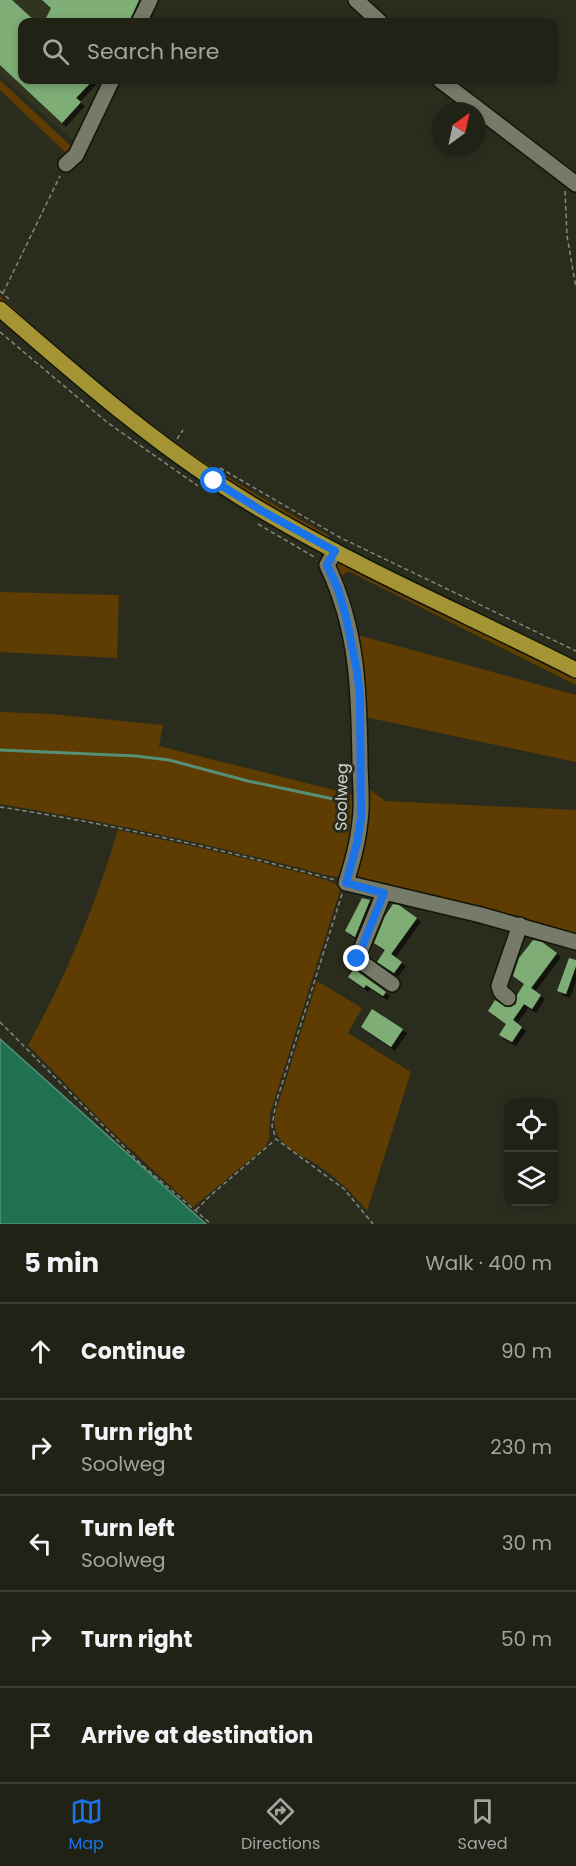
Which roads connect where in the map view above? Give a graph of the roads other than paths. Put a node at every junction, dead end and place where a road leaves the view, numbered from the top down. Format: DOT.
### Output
graph roads {
  1 [pos="150,0"];
  2 [pos="356,0"];
  3 [pos="141,18"];
  4 [pos="376,18"];
  5 [pos="110,84"];
  6 [pos="445,84"];
  7 [pos="66,164"];
  8 [pos="571,181"];
  9 [pos="6,305"];
  10 [pos="335,551"];
  11 [pos="576,670"];
  12 [pos="384,893"];
  13 [pos="520,926"];
  14 [pos="576,942"];
  15 [pos="392,984"];
  16 [pos="508,998"];
  1 -- 3 [label="street"];
  2 -- 4 [label="street"];
  5 -- 7 [label="street"];
  6 -- 8 [label="street"];
  9 -- 10 [label="main road"];
  10 -- 11 [label="main road"];
  10 -- 12 [label="street, Soolweg"];
  12 -- 13 [label="street"];
  12 -- 15 [label="street"];
  13 -- 14 [label="street"];
  13 -- 16 [label="street"];
}
